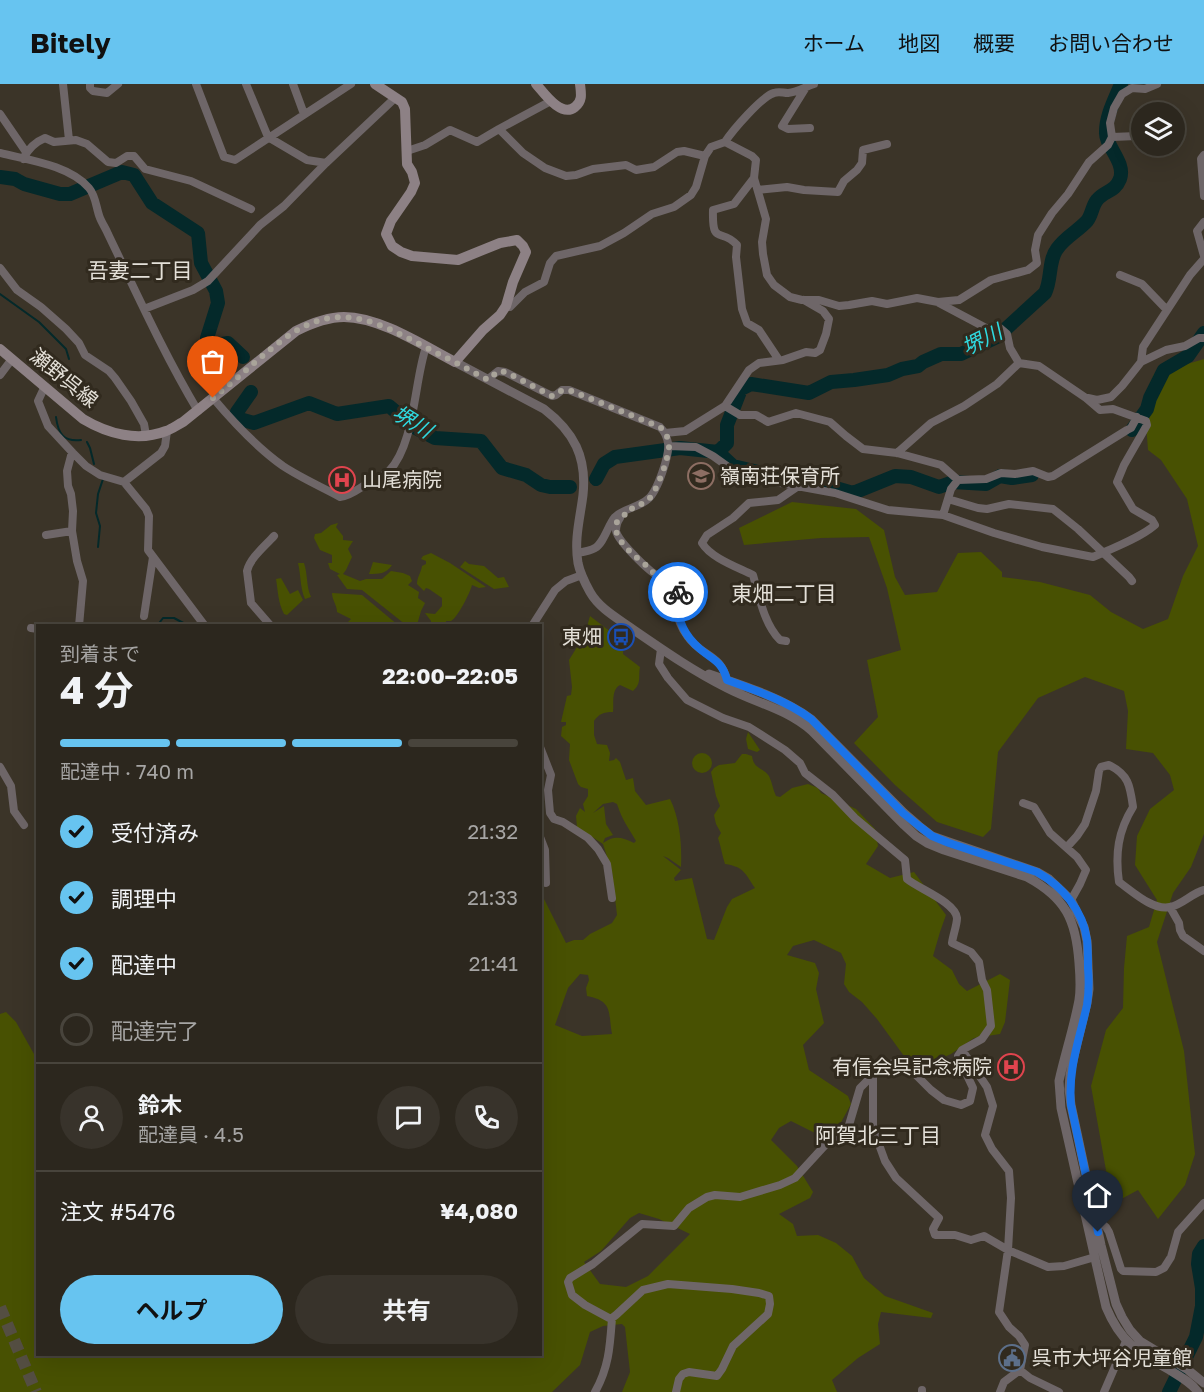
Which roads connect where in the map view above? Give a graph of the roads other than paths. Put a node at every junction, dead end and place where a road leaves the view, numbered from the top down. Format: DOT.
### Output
graph roads {
  1 [pos="63,84"];
  2 [pos="90,84"];
  3 [pos="118,84"];
  4 [pos="196,84"];
  5 [pos="246,84"];
  6 [pos="293,84"];
  7 [pos="375,84"];
  8 [pos="536,84"];
  9 [pos="580,84"];
  10 [pos="814,84"];
  11 [pos="1157,84"];
  12 [pos="346,85"];
  13 [pos="805,89"];
  14 [pos="395,98"];
  15 [pos="551,101"];
  16 [pos="0,114"];
  17 [pos="304,114"];
  18 [pos="810,128"];
  19 [pos="499,129"];
  20 [pos="1112,136"];
  21 [pos="1131,136"];
  22 [pos="268,137"];
  23 [pos="69,140"];
  24 [pos="725,142"];
  25 [pos="887,144"];
  26 [pos="407,151"];
  27 [pos="0,153"];
  28 [pos="1204,155"];
  29 [pos="25,156"];
  30 [pos="705,156"];
  31 [pos="326,163"];
  32 [pos="754,178"];
  33 [pos="758,190"];
  34 [pos="1204,196"];
  35 [pos="251,209"];
  36 [pos="1204,222"];
  37 [pos="1204,257"];
  38 [pos="0,268"];
  39 [pos="1120,275"];
  40 [pos="802,300"];
  41 [pos="938,302"];
  42 [pos="506,306"];
  43 [pos="144,309"];
  44 [pos="1167,310"];
  45 [pos="1204,338"];
  46 [pos="426,347"];
  47 [pos="0,349"];
  48 [pos="12,359"];
  49 [pos="779,360"];
  50 [pos="455,362"];
  51 [pos="1141,362"];
  52 [pos="1018,363"];
  53 [pos="0,375"];
  54 [pos="488,380"];
  55 [pos="45,386"];
  56 [pos="213,398"];
  57 [pos="1086,398"];
  58 [pos="725,405"];
  59 [pos="198,411"];
  60 [pos="1137,417"];
  61 [pos="167,431"];
  62 [pos="665,433"];
  63 [pos="146,435"];
  64 [pos="669,446"];
  65 [pos="72,452"];
  66 [pos="897,453"];
  67 [pos="958,480"];
  68 [pos="124,482"];
  69 [pos="797,487"];
  70 [pos="948,499"];
  71 [pos="632,508"];
  72 [pos="943,515"];
  73 [pos="72,531"];
  74 [pos="45,535"];
  75 [pos="274,536"];
  76 [pos="1103,552"];
  77 [pos="577,553"];
  78 [pos="153,557"];
  79 [pos="582,575"];
  80 [pos="1132,581"];
  81 [pos="144,616"];
  82 [pos="79,624"];
  83 [pos="203,624"];
  84 [pos="269,624"];
  85 [pos="533,624"];
  86 [pos="786,641"];
  87 [pos="661,649"];
  88 [pos="687,667"];
  89 [pos="727,680"];
  90 [pos="542,752"];
  91 [pos="0,767"];
  92 [pos="1023,803"];
  93 [pos="24,825"];
  94 [pos="542,842"];
  95 [pos="1067,847"];
  96 [pos="546,883"];
  97 [pos="1204,890"];
  98 [pos="612,898"];
  99 [pos="1071,900"];
  100 [pos="1170,907"];
  101 [pos="1204,951"];
  102 [pos="962,1050"];
  103 [pos="873,1075"];
  104 [pos="1204,1203"];
  105 [pos="1095,1218"];
  106 [pos="1008,1250"];
  107 [pos="1095,1257"];
  108 [pos="612,1318"];
  109 [pos="1126,1341"];
  110 [pos="1020,1370"];
  111 [pos="1178,1372"];
  112 [pos="1204,1384"];
  113 [pos="595,1392"];
  114 [pos="676,1392"];
  115 [pos="1000,1392"];
  116 [pos="1059,1392"];
  117 [pos="1104,1392"];
  118 [pos="1198,1392"];
  1 -- 23 [label="street"];
  2 -- 3 [label="street"];
  4 -- 22 [label="street"];
  5 -- 22 [label="street"];
  6 -- 17 [label="street"];
  7 -- 14 [label="main road"];
  8 -- 15 [label="main road"];
  9 -- 15 [label="main road"];
  10 -- 13 [label="street"];
  11 -- 20 [label="street"];
  12 -- 17 [label="street"];
  13 -- 18 [label="street"];
  13 -- 24 [label="street"];
  14 -- 26 [label="main road"];
  14 -- 31 [label="street"];
  15 -- 19 [label="street"];
  16 -- 29 [label="street"];
  17 -- 22 [label="street"];
  19 -- 26 [label="street"];
  19 -- 30 [label="street"];
  20 -- 21 [label="street"];
  20 -- 41 [label="street"];
  22 -- 31 [label="street"];
  23 -- 29 [label="street"];
  23 -- 35 [label="street"];
  24 -- 30 [label="street"];
  24 -- 32 [label="street"];
  25 -- 33 [label="street"];
  26 -- 42 [label="main road"];
  27 -- 29 [label="street"];
  28 -- 34 [label="street"];
  29 -- 43 [label="street"];
  30 -- 42 [label="street"];
  31 -- 43 [label="street"];
  32 -- 33 [label="street"];
  32 -- 49 [label="street"];
  33 -- 40 [label="street"];
  36 -- 37 [label="street"];
  37 -- 44 [label="street"];
  38 -- 63 [label="street"];
  39 -- 44 [label="street"];
  40 -- 41 [label="street"];
  40 -- 49 [label="street"];
  41 -- 52 [label="street"];
  42 -- 50 [label="main road"];
  43 -- 59 [label="street"];
  44 -- 51 [label="street"];
  45 -- 51 [label="street"];
  46 -- 50 [label="main road, 瀬野呉線"];
  46 -- 56 [label="main road, 瀬野呉線"];
  46 -- 56 [label="street"];
  47 -- 48 [label="main road, 瀬野呉線"];
  48 -- 53 [label="street"];
  48 -- 55 [label="main road, 瀬野呉線"];
  49 -- 58 [label="street"];
  50 -- 54 [label="street"];
  51 -- 57 [label="street"];
  52 -- 57 [label="street"];
  52 -- 66 [label="street"];
  54 -- 62 [label="street"];
  54 -- 77 [label="street"];
  55 -- 63 [label="main road, 瀬野呉線"];
  55 -- 65 [label="street"];
  56 -- 59 [label="main road, 瀬野呉線"];
  57 -- 60 [label="street"];
  58 -- 62 [label="street"];
  58 -- 66 [label="street"];
  59 -- 61 [label="main road, 瀬野呉線"];
  60 -- 67 [label="street"];
  60 -- 76 [label="street"];
  61 -- 63 [label="main road, 瀬野呉線"];
  61 -- 68 [label="street"];
  62 -- 64 [label="street"];
  64 -- 69 [label="street"];
  64 -- 71 [label="street"];
  65 -- 68 [label="street"];
  65 -- 73 [label="street"];
  66 -- 67 [label="street"];
  67 -- 70 [label="street"];
  68 -- 78 [label="street"];
  69 -- 72 [label="street"];
  69 -- 86 [label="street"];
  70 -- 72 [label="street"];
  70 -- 76 [label="street"];
  71 -- 77 [label="street"];
  71 -- 89 [label="street"];
  72 -- 76 [label="street"];
  73 -- 74 [label="street"];
  73 -- 82 [label="street"];
  75 -- 84 [label="street"];
  76 -- 80 [label="street"];
  77 -- 79 [label="street"];
  78 -- 81 [label="street"];
  78 -- 83 [label="street"];
  79 -- 85 [label="street"];
  79 -- 87 [label="street"];
  87 -- 88 [label="street"];
  87 -- 102 [label="street"];
  88 -- 89 [label="street"];
  88 -- 107 [label="street"];
  89 -- 99 [label="street"];
  90 -- 98 [label="street"];
  91 -- 93 [label="street"];
  92 -- 95 [label="street"];
  94 -- 96 [label="street"];
  95 -- 99 [label="street"];
  95 -- 100 [label="street"];
  97 -- 100 [label="street"];
  99 -- 105 [label="street"];
  100 -- 101 [label="street"];
  102 -- 103 [label="street"];
  102 -- 106 [label="street"];
  103 -- 106 [label="street"];
  103 -- 108 [label="street"];
  104 -- 105 [label="street"];
  105 -- 112 [label="street"];
  106 -- 107 [label="street"];
  106 -- 110 [label="street"];
  107 -- 109 [label="street"];
  108 -- 113 [label="street"];
  108 -- 114 [label="street"];
  109 -- 117 [label="street"];
  109 -- 118 [label="street"];
  110 -- 115 [label="street"];
  110 -- 116 [label="street"];
  111 -- 112 [label="street"];
}
